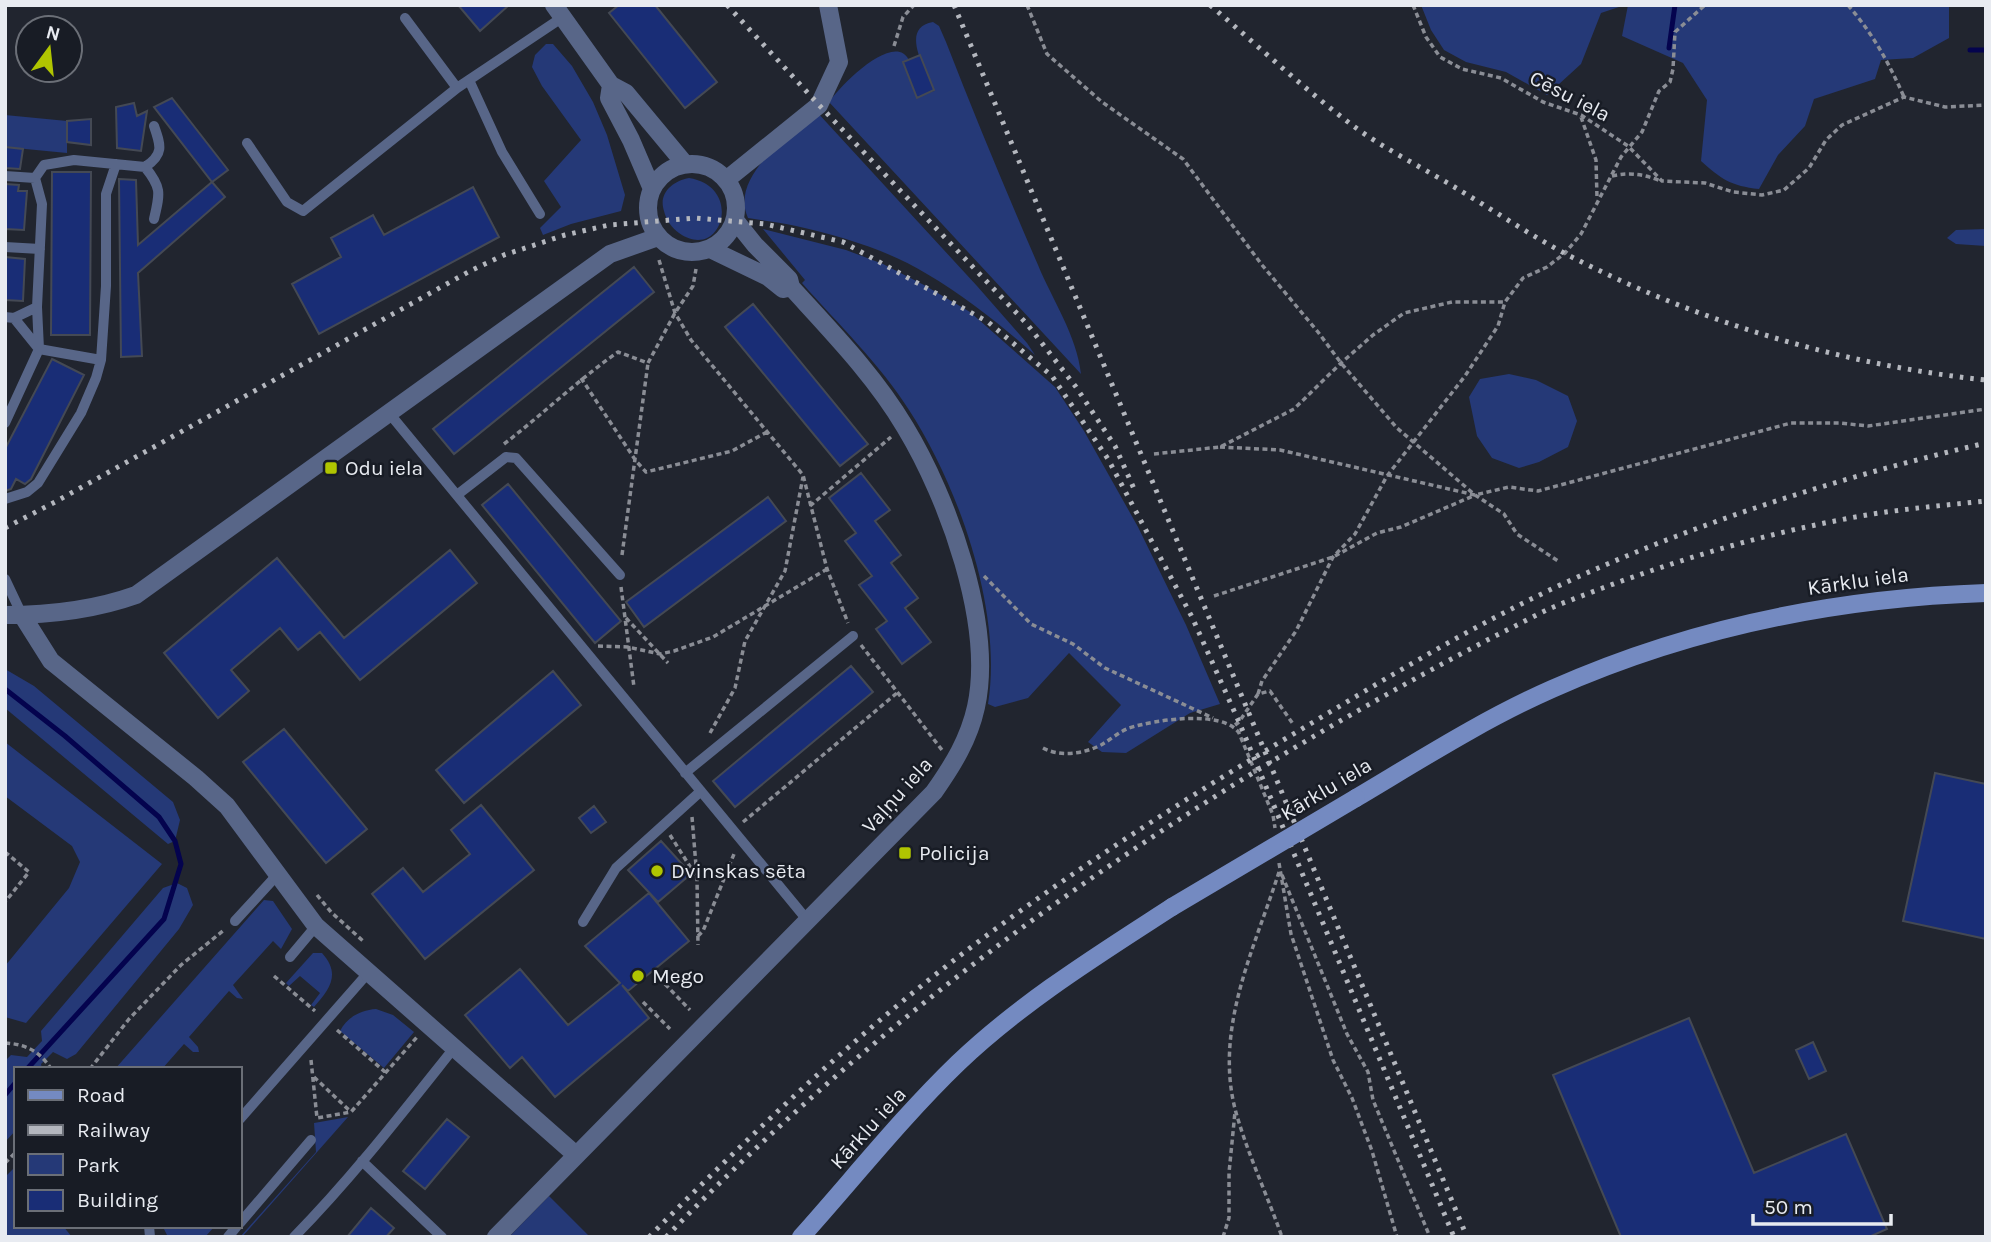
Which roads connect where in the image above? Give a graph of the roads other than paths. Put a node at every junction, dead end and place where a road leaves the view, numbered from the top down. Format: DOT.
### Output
graph roads {
  1 [pos="828,5"];
  2 [pos="558,11"];
  3 [pos="405,18"];
  4 [pos="469,80"];
  5 [pos="611,85"];
  6 [pos="457,88"];
  7 [pos="155,126"];
  8 [pos="247,143"];
  9 [pos="116,164"];
  10 [pos="685,164"];
  11 [pos="145,167"];
  12 [pos="5,176"];
  13 [pos="35,178"];
  14 [pos="726,180"];
  15 [pos="652,189"];
  16 [pos="540,214"];
  17 [pos="154,219"];
  18 [pos="735,220"];
  19 [pos="657,237"];
  20 [pos="5,247"];
  21 [pos="40,249"];
  22 [pos="710,249"];
  23 [pos="790,287"];
  24 [pos="37,307"];
  25 [pos="10,318"];
  26 [pos="39,349"];
  27 [pos="101,360"];
  28 [pos="390,413"];
  29 [pos="5,423"];
  30 [pos="457,495"];
  31 [pos="5,499"];
  32 [pos="620,575"];
  33 [pos="5,579"];
  34 [pos="1986,593"];
  35 [pos="14,615"];
  36 [pos="853,635"];
  37 [pos="685,773"];
  38 [pos="701,792"];
  39 [pos="278,874"];
  40 [pos="235,921"];
  41 [pos="808,921"];
  42 [pos="583,922"];
  43 [pos="316,926"];
  44 [pos="290,957"];
  45 [pos="368,973"];
  46 [pos="454,1048"];
  47 [pos="242,1117"];
  48 [pos="311,1140"];
  49 [pos="576,1155"];
  50 [pos="362,1161"];
  51 [pos="242,1219"];
  52 [pos="294,1237"];
  53 [pos="442,1237"];
  54 [pos="496,1237"];
  55 [pos="801,1237"];
  1 -- 14 [label="street"];
  2 -- 4 [label="lane"];
  2 -- 5 [label="street"];
  3 -- 6 [label="lane"];
  4 -- 6 [label="lane"];
  4 -- 16 [label="lane"];
  5 -- 10 [label="street"];
  5 -- 15 [label="street"];
  6 -- 8 [label="lane"];
  7 -- 11 [label="lane"];
  9 -- 11 [label="lane"];
  9 -- 13 [label="lane"];
  9 -- 27 [label="lane"];
  10 -- 14 [label="street"];
  10 -- 15 [label="street"];
  11 -- 17 [label="lane"];
  12 -- 13 [label="lane"];
  13 -- 21 [label="lane"];
  14 -- 18 [label="street"];
  15 -- 19 [label="street"];
  18 -- 22 [label="street"];
  18 -- 23 [label="street, Vaļņu iela"];
  19 -- 22 [label="street"];
  19 -- 28 [label="street"];
  20 -- 21 [label="lane"];
  21 -- 24 [label="lane"];
  22 -- 23 [label="street"];
  23 -- 41 [label="street, Vaļņu iela"];
  24 -- 25 [label="lane"];
  24 -- 26 [label="lane"];
  25 -- 26 [label="lane"];
  26 -- 27 [label="lane"];
  26 -- 29 [label="lane"];
  27 -- 31 [label="lane"];
  28 -- 30 [label="lane"];
  28 -- 35 [label="street"];
  30 -- 32 [label="lane"];
  30 -- 37 [label="lane"];
  33 -- 35 [label="lane"];
  34 -- 55 [label="street, Kārklu iela, bridge"];
  35 -- 39 [label="street"];
  36 -- 37 [label="lane"];
  37 -- 38 [label="lane"];
  38 -- 41 [label="lane"];
  38 -- 42 [label="lane"];
  39 -- 40 [label="lane"];
  39 -- 43 [label="street"];
  41 -- 49 [label="street, Vaļņu iela"];
  43 -- 44 [label="lane"];
  43 -- 45 [label="street"];
  45 -- 46 [label="street"];
  45 -- 47 [label="lane"];
  46 -- 49 [label="street"];
  46 -- 50 [label="lane"];
  48 -- 51 [label="lane"];
  49 -- 54 [label="street, Vaļņu iela"];
  50 -- 52 [label="lane"];
  50 -- 53 [label="lane"];
}
